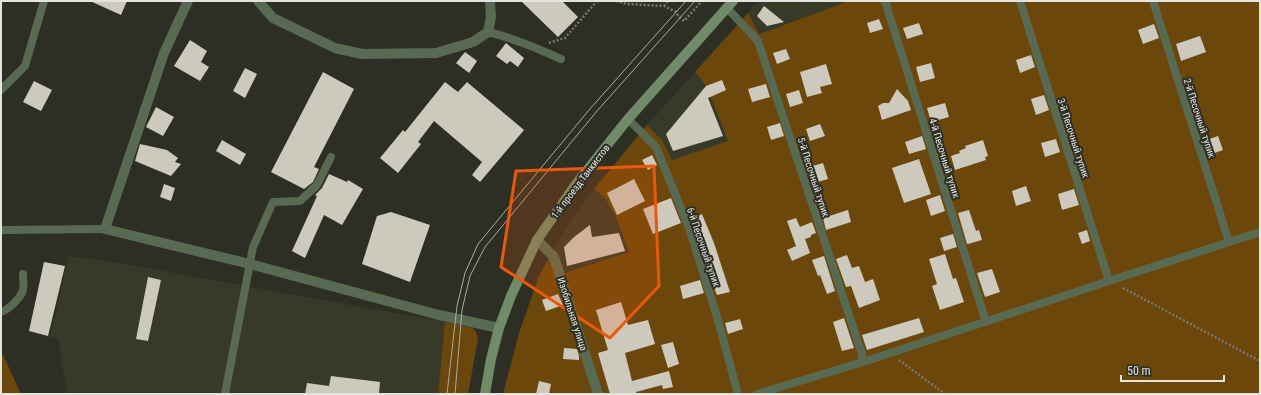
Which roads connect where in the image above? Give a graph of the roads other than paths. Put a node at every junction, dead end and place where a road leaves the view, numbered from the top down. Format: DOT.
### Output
graph roads {
  1 [pos="44,1"];
  2 [pos="188,1"];
  3 [pos="258,1"];
  4 [pos="490,1"];
  5 [pos="885,1"];
  6 [pos="1020,1"];
  7 [pos="1152,1"];
  8 [pos="730,4"];
  9 [pos="488,32"];
  10 [pos="561,59"];
  11 [pos="1,90"];
  12 [pos="628,119"];
  13 [pos="331,157"];
  14 [pos="105,229"];
  15 [pos="1,230"];
  16 [pos="1260,232"];
  17 [pos="537,240"];
  18 [pos="1229,242"];
  19 [pos="250,264"];
  20 [pos="23,274"];
  21 [pos="1109,281"];
  22 [pos="1,312"];
  23 [pos="986,322"];
  24 [pos="500,328"];
  25 [pos="863,362"];
  26 [pos="225,394"];
  27 [pos="485,394"];
  28 [pos="598,394"];
  29 [pos="738,394"];
  30 [pos="758,394"];
  1 -- 11 [label="lane"];
  2 -- 14 [label="street"];
  3 -- 9 [label="street"];
  4 -- 9 [label="street"];
  5 -- 23 [label="lane, 4-й Песочный тупик"];
  6 -- 21 [label="lane, 3-й Песочный тупик"];
  7 -- 18 [label="lane, 2-й Песочный тупик"];
  8 -- 12 [label="main road, 1-й проезд Танкистов"];
  8 -- 25 [label="lane, 5-й Песочный тупик"];
  9 -- 10 [label="lane"];
  12 -- 17 [label="main road, 1-й проезд Танкистов"];
  12 -- 29 [label="lane, 6-й Песочный тупик"];
  13 -- 19 [label="lane"];
  14 -- 15 [label="lane"];
  14 -- 19 [label="street"];
  16 -- 18 [label="lane"];
  17 -- 24 [label="main road, 1-й проезд Танкистов"];
  17 -- 28 [label="street, Изобильная улица"];
  18 -- 21 [label="lane"];
  19 -- 24 [label="street"];
  19 -- 26 [label="lane"];
  20 -- 22 [label="lane"];
  21 -- 23 [label="lane"];
  23 -- 25 [label="lane"];
  24 -- 27 [label="main road, 1-й проезд Танкистов"];
  25 -- 30 [label="lane"];
}
